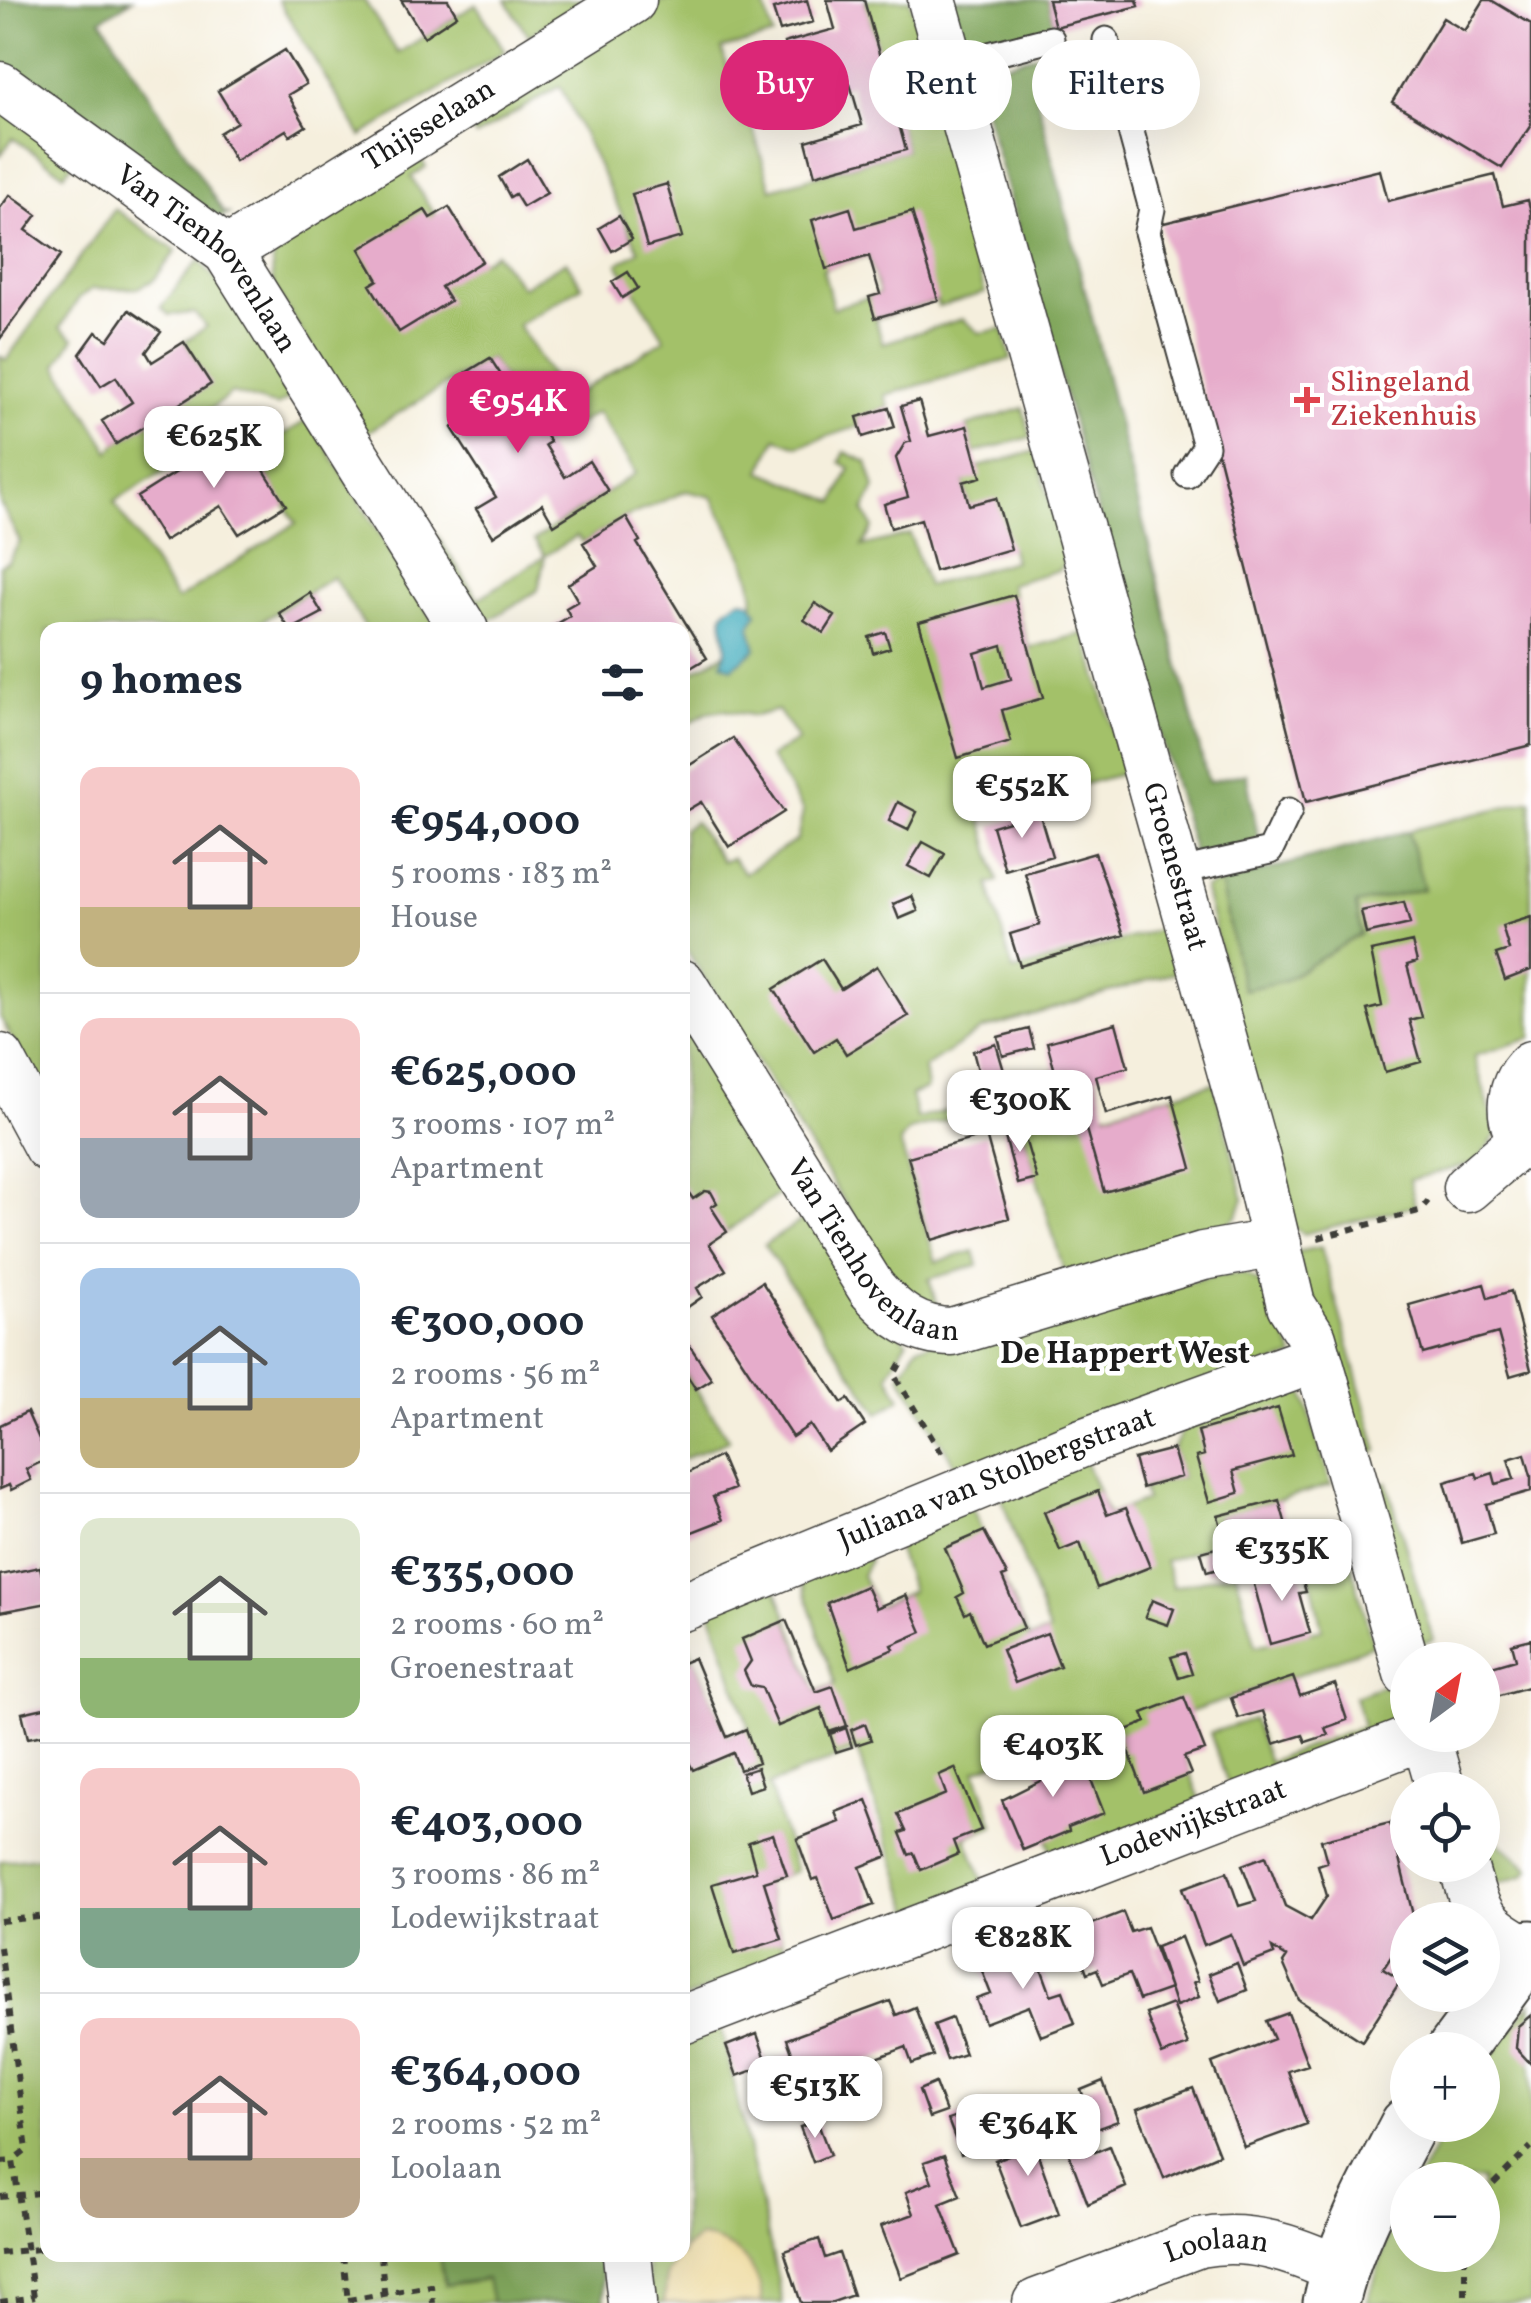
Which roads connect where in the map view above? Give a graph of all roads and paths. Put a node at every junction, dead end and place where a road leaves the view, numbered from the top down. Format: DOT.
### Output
graph roads {
  1 [pos="632,0"];
  2 [pos="932,0"];
  3 [pos="1051,39"];
  4 [pos="943,40"];
  5 [pos="1012,49"];
  6 [pos="0,86"];
  7 [pos="968,130"];
  8 [pos="1130,130"];
  9 [pos="227,251"];
  10 [pos="1187,475"];
  11 [pos="459,622"];
  12 [pos="1289,811"];
  13 [pos="1176,872"];
  14 [pos="690,997"];
  15 [pos="0,1058"];
  16 [pos="1531,1066"];
  17 [pos="40,1132"];
  18 [pos="1527,1144"];
  19 [pos="1467,1188"];
  20 [pos="1277,1243"];
  21 [pos="921,1328"];
  22 [pos="1317,1358"];
  23 [pos="964,1491"];
  24 [pos="690,1605"];
  25 [pos="1399,1642"];
  26 [pos="1390,1748"];
  27 [pos="1468,1882"];
  28 [pos="40,1917"];
  29 [pos="0,1921"];
  30 [pos="0,1946"];
  31 [pos="1530,1950"];
  32 [pos="690,2017"];
  33 [pos="1468,2032"];
  34 [pos="1399,2142"];
  35 [pos="1531,2147"];
  36 [pos="13,2161"];
  37 [pos="0,2162"];
  38 [pos="1500,2177"];
  39 [pos="40,2193"];
  40 [pos="18,2195"];
  41 [pos="0,2197"];
  42 [pos="40,2249"];
  43 [pos="27,2250"];
  44 [pos="0,2254"];
  45 [pos="344,2262"];
  46 [pos="382,2262"];
  47 [pos="628,2262"];
  48 [pos="1465,2272"];
  49 [pos="1335,2287"];
  50 [pos="385,2299"];
  51 [pos="35,2300"];
  52 [pos="0,2302"];
  53 [pos="348,2302"];
  54 [pos="433,2303"];
  55 [pos="632,2303"];
  56 [pos="1037,2303"];
  57 [pos="1465,2303"];
  1 -- 9 [label="street, Thijsselaan"];
  2 -- 4 [label="street, Groenestraat"];
  3 -- 5 [label="lane"];
  6 -- 9 [label="street, Van Tienhovenlaan"];
  7 -- 13 [label="street, Groenestraat"];
  8 -- 10 [label="lane"];
  9 -- 11 [label="street, Van Tienhovenlaan"];
  12 -- 13 [label="lane"];
  13 -- 20 [label="street, Groenestraat"];
  14 -- 21 [label="street, Van Tienhovenlaan"];
  15 -- 17 [label="street"];
  16 -- 18 [label="street"];
  18 -- 19 [label="street"];
  19 -- 20 [label="path"];
  20 -- 21 [label="street, Van Tienhovenlaan"];
  20 -- 22 [label="street, Groenestraat"];
  21 -- 23 [label="path"];
  22 -- 23 [label="street, Juliana van Stolbergstraat"];
  22 -- 25 [label="street, Groenestraat"];
  23 -- 24 [label="street, Juliana van Stolbergstraat"];
  26 -- 32 [label="street, Lodewijkstraat"];
  27 -- 31 [label="street"];
  28 -- 29 [label="path"];
  30 -- 36 [label="path"];
  31 -- 33 [label="street"];
  34 -- 49 [label="street"];
  35 -- 38 [label="path"];
  36 -- 37 [label="path"];
  36 -- 40 [label="path"];
  39 -- 40 [label="path"];
  40 -- 41 [label="path"];
  40 -- 43 [label="path"];
  42 -- 43 [label="path"];
  43 -- 44 [label="path"];
  43 -- 51 [label="path"];
  45 -- 53 [label="path"];
  46 -- 50 [label="path"];
  47 -- 55 [label="street"];
  48 -- 57 [label="path"];
  49 -- 56 [label="street, Loolaan"];
  50 -- 53 [label="path"];
  50 -- 54 [label="path"];
  51 -- 52 [label="path"];
}
